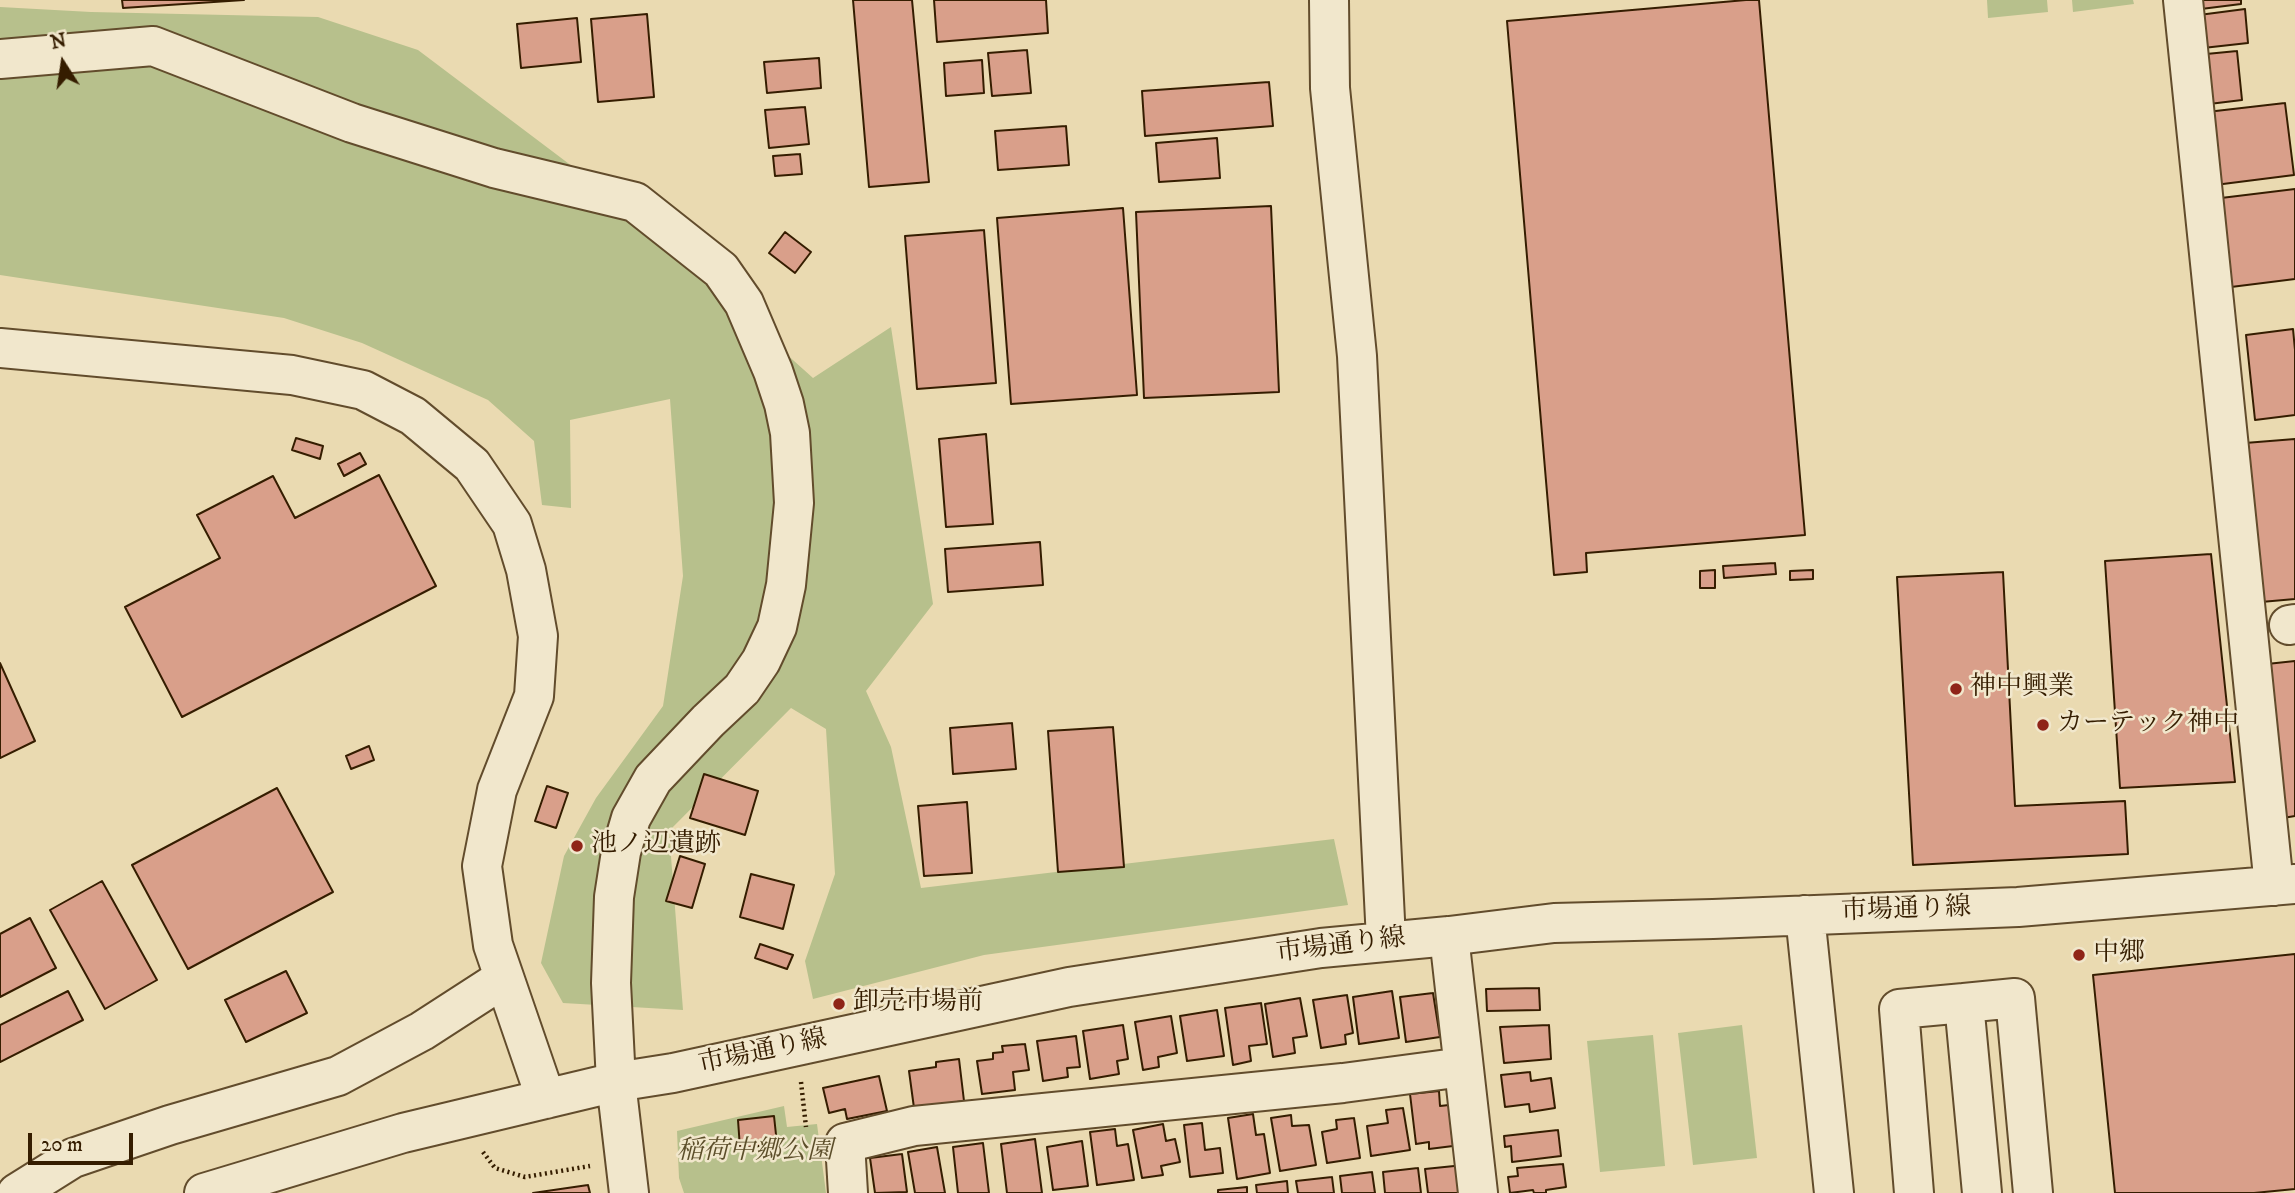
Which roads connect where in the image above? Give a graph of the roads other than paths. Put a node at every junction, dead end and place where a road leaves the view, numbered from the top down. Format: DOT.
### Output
graph roads {
  1 [pos="1329,0"];
  2 [pos="2183,0"];
  3 [pos="0,59"];
  4 [pos="0,348"];
  5 [pos="2284,885"];
  6 [pos="1805,915"];
  7 [pos="1449,936"];
  8 [pos="1387,940"];
  9 [pos="504,978"];
  10 [pos="1964,1003"];
  11 [pos="1463,1067"];
  12 [pos="616,1082"];
  13 [pos="546,1099"];
  14 [pos="17,1193"];
  15 [pos="204,1193"];
  16 [pos="629,1193"];
  17 [pos="848,1193"];
  18 [pos="1478,1193"];
  19 [pos="1834,1193"];
  20 [pos="1914,1193"];
  21 [pos="1982,1193"];
  22 [pos="2032,1193"];
  1 -- 8 [label="street"];
  2 -- 5 [label="street"];
  3 -- 12 [label="street"];
  4 -- 9 [label="street"];
  5 -- 6 [label="street, 市場通り線"];
  6 -- 7 [label="street, 市場通り線"];
  6 -- 19 [label="street"];
  7 -- 8 [label="street, 市場通り線"];
  7 -- 11 [label="street"];
  8 -- 12 [label="street, 市場通り線"];
  9 -- 13 [label="street"];
  9 -- 14 [label="street"];
  10 -- 20 [label="street"];
  10 -- 21 [label="street"];
  10 -- 22 [label="street"];
  11 -- 17 [label="street"];
  11 -- 18 [label="street"];
  12 -- 13 [label="street, 市場通り線"];
  12 -- 16 [label="street"];
  13 -- 15 [label="street, 市場通り線"];
}
